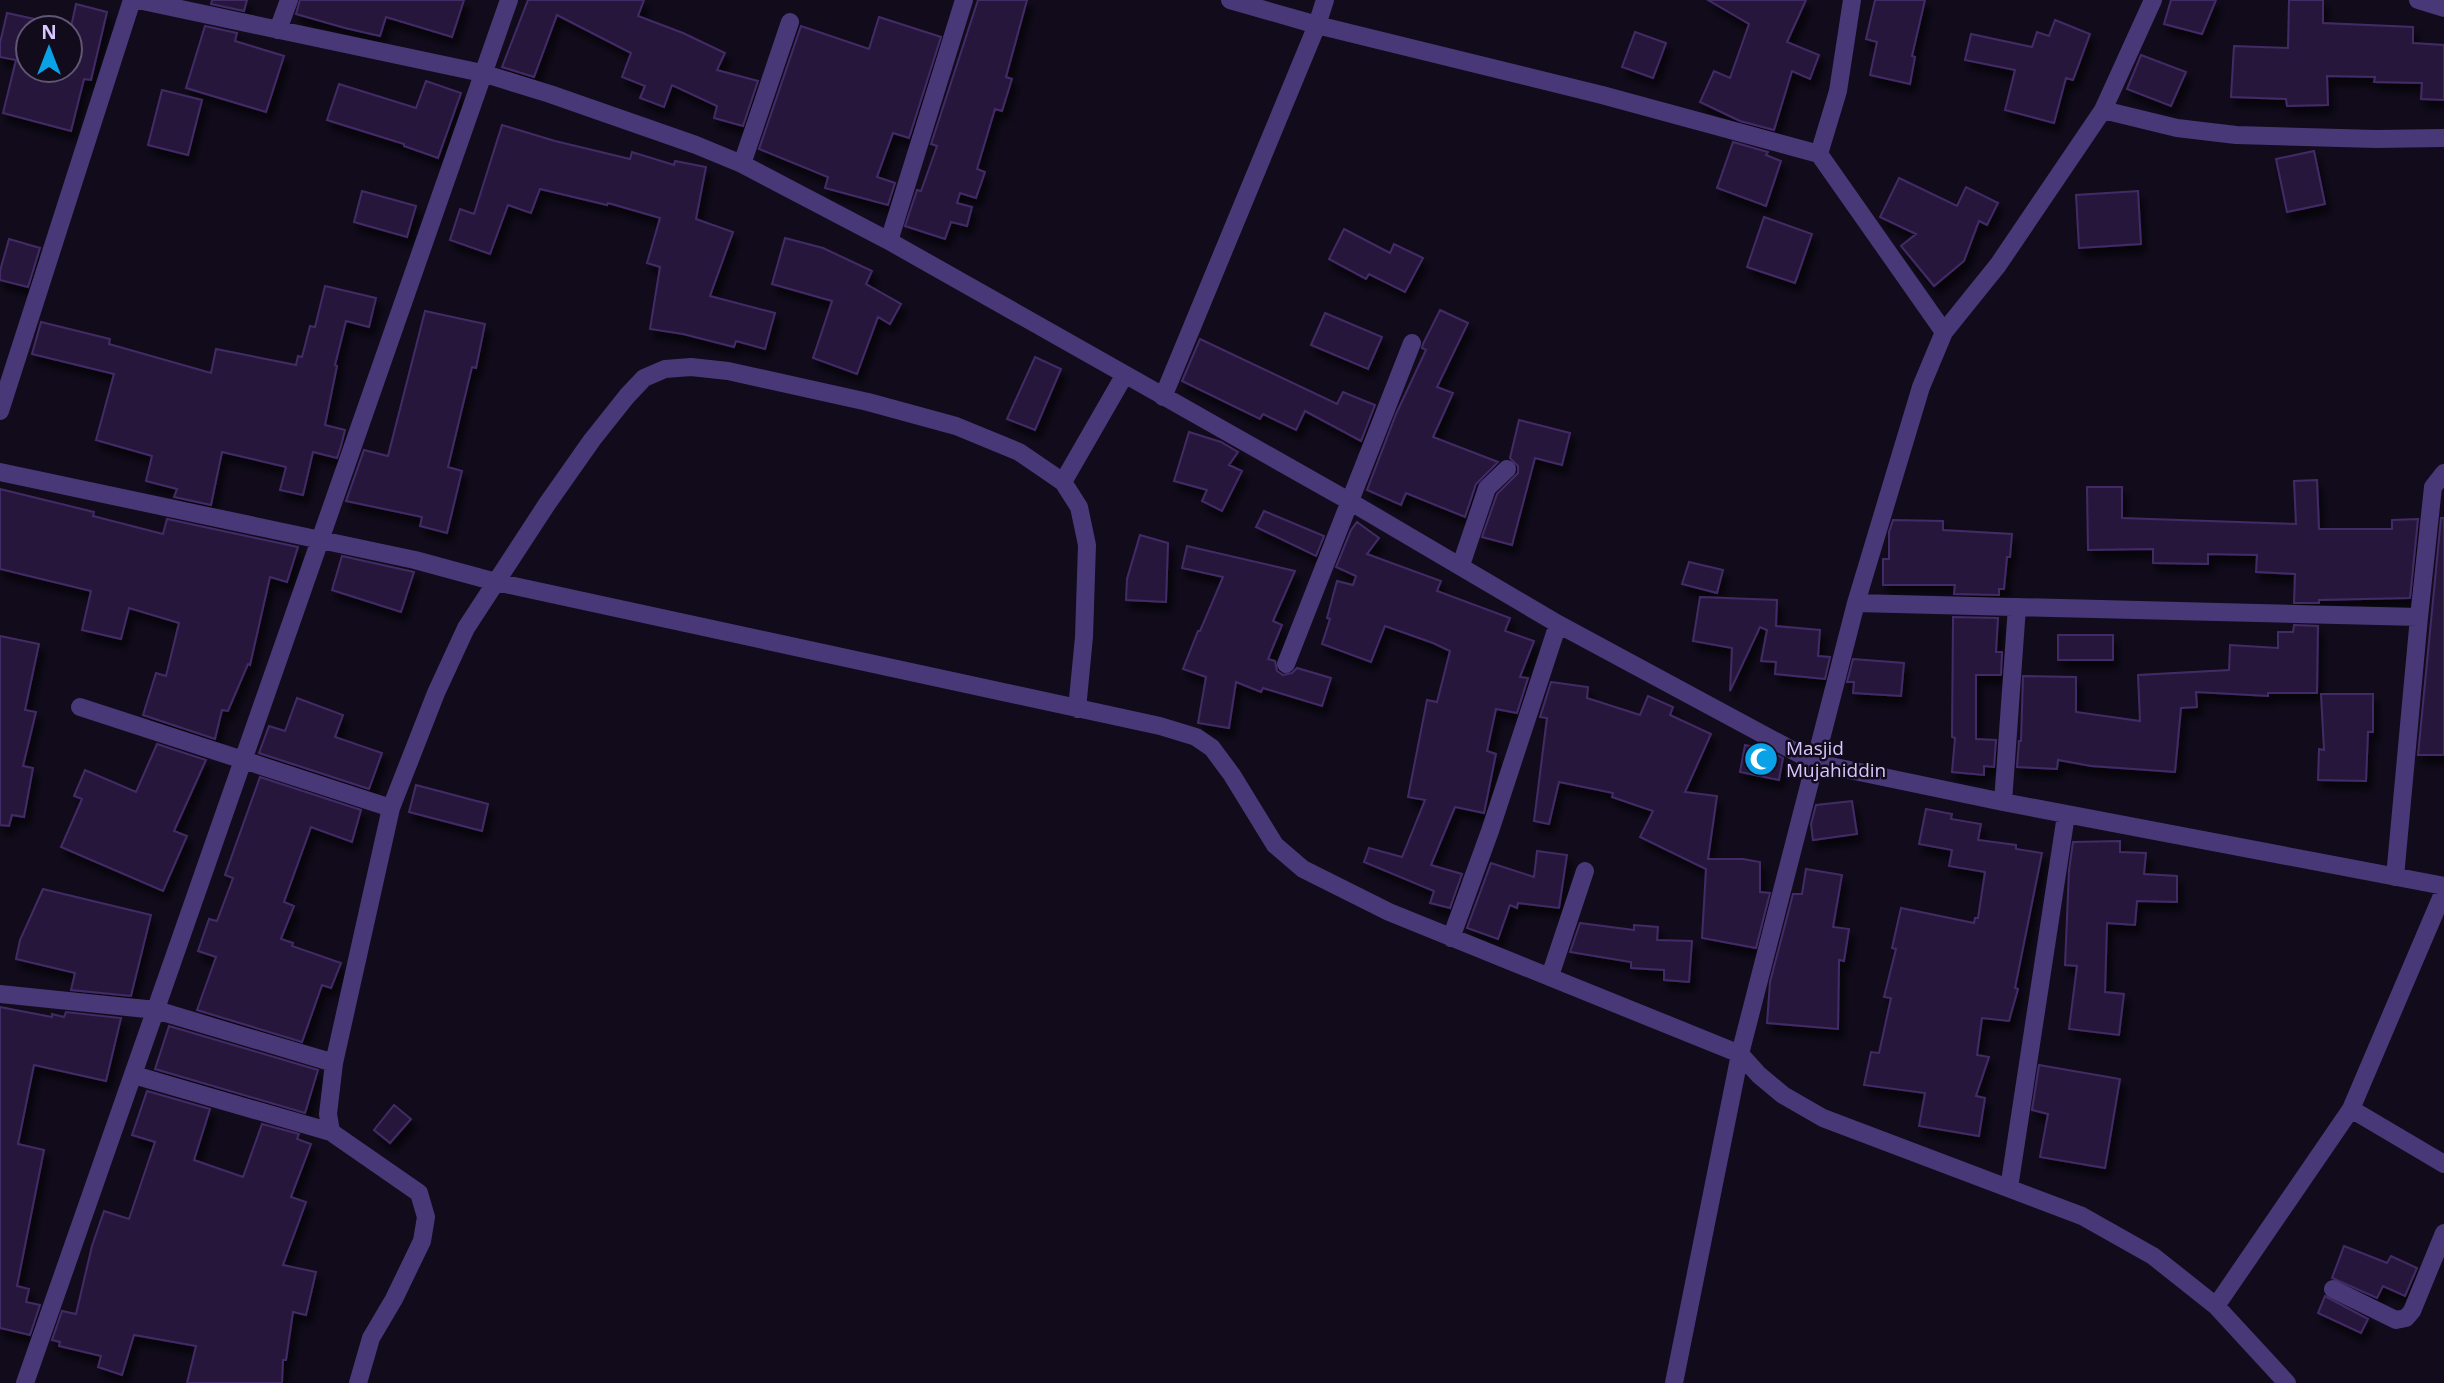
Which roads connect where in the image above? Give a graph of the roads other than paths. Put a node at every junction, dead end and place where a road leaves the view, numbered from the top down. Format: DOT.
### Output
graph roads {
  1 [pos="132,0"];
  2 [pos="138,0"];
  3 [pos="289,0"];
  4 [pos="509,0"];
  5 [pos="964,0"];
  6 [pos="1230,0"];
  7 [pos="1325,0"];
  8 [pos="1852,0"];
  9 [pos="2153,0"];
  10 [pos="2418,0"];
  11 [pos="2444,8"];
  12 [pos="790,22"];
  13 [pos="1317,24"];
  14 [pos="278,30"];
  15 [pos="482,73"];
  16 [pos="2103,110"];
  17 [pos="2444,138"];
  18 [pos="1819,155"];
  19 [pos="743,164"];
  20 [pos="889,241"];
  21 [pos="1944,332"];
  22 [pos="1412,343"];
  23 [pos="1124,376"];
  24 [pos="1163,397"];
  25 [pos="0,411"];
  26 [pos="1507,469"];
  27 [pos="0,472"];
  28 [pos="2444,473"];
  29 [pos="1063,482"];
  30 [pos="1349,501"];
  31 [pos="321,540"];
  32 [pos="1461,565"];
  33 [pos="496,582"];
  34 [pos="1856,603"];
  35 [pos="2017,607"];
  36 [pos="2419,617"];
  37 [pos="1558,624"];
  38 [pos="1286,664"];
  39 [pos="80,707"];
  40 [pos="1077,709"];
  41 [pos="244,760"];
  42 [pos="1816,763"];
  43 [pos="2003,803"];
  44 [pos="391,808"];
  45 [pos="2066,815"];
  46 [pos="1585,871"];
  47 [pos="2395,877"];
  48 [pos="2444,889"];
  49 [pos="1451,938"];
  50 [pos="1550,976"];
  51 [pos="0,994"];
  52 [pos="156,1010"];
  53 [pos="1741,1054"];
  54 [pos="334,1063"];
  55 [pos="134,1075"];
  56 [pos="2351,1109"];
  57 [pos="331,1132"];
  58 [pos="2444,1164"];
  59 [pos="2009,1188"];
  60 [pos="2444,1233"];
  61 [pos="2333,1289"];
  62 [pos="2216,1306"];
  63 [pos="25,1383"];
  64 [pos="358,1383"];
  65 [pos="1674,1383"];
  66 [pos="2287,1383"];
  1 -- 25 [label="street"];
  2 -- 14 [label="street"];
  3 -- 14 [label="street"];
  4 -- 15 [label="street"];
  5 -- 20 [label="street"];
  6 -- 13 [label="street"];
  7 -- 13 [label="street"];
  8 -- 18 [label="street"];
  9 -- 16 [label="street"];
  10 -- 11 [label="street"];
  12 -- 19 [label="street"];
  13 -- 18 [label="street"];
  13 -- 24 [label="street"];
  14 -- 15 [label="street"];
  15 -- 19 [label="street"];
  15 -- 31 [label="street"];
  16 -- 17 [label="street"];
  16 -- 21 [label="street"];
  18 -- 21 [label="street"];
  19 -- 20 [label="street"];
  20 -- 23 [label="street"];
  21 -- 34 [label="street"];
  22 -- 30 [label="street"];
  23 -- 24 [label="street"];
  23 -- 29 [label="street"];
  24 -- 30 [label="street"];
  26 -- 32 [label="street"];
  27 -- 31 [label="street"];
  28 -- 36 [label="street"];
  29 -- 33 [label="street"];
  29 -- 40 [label="street"];
  30 -- 32 [label="street"];
  30 -- 38 [label="street"];
  31 -- 33 [label="street"];
  31 -- 41 [label="street"];
  32 -- 37 [label="street"];
  33 -- 40 [label="street"];
  33 -- 44 [label="street"];
  34 -- 35 [label="street"];
  34 -- 42 [label="street"];
  35 -- 36 [label="street"];
  35 -- 43 [label="street"];
  36 -- 47 [label="street"];
  37 -- 42 [label="street"];
  37 -- 49 [label="street"];
  39 -- 41 [label="street"];
  40 -- 49 [label="street"];
  41 -- 44 [label="street"];
  41 -- 52 [label="street"];
  42 -- 43 [label="street"];
  42 -- 53 [label="street"];
  43 -- 45 [label="street"];
  44 -- 54 [label="street"];
  45 -- 47 [label="street"];
  45 -- 59 [label="street"];
  46 -- 50 [label="street"];
  47 -- 48 [label="street"];
  48 -- 56 [label="street"];
  49 -- 50 [label="street"];
  50 -- 53 [label="street"];
  51 -- 52 [label="street"];
  52 -- 54 [label="street"];
  52 -- 55 [label="street"];
  53 -- 59 [label="street"];
  53 -- 65 [label="street"];
  54 -- 57 [label="street"];
  55 -- 57 [label="street"];
  55 -- 63 [label="street"];
  56 -- 58 [label="street"];
  56 -- 62 [label="street"];
  57 -- 64 [label="street"];
  59 -- 62 [label="street"];
  60 -- 61 [label="street"];
  62 -- 66 [label="street"];
}
